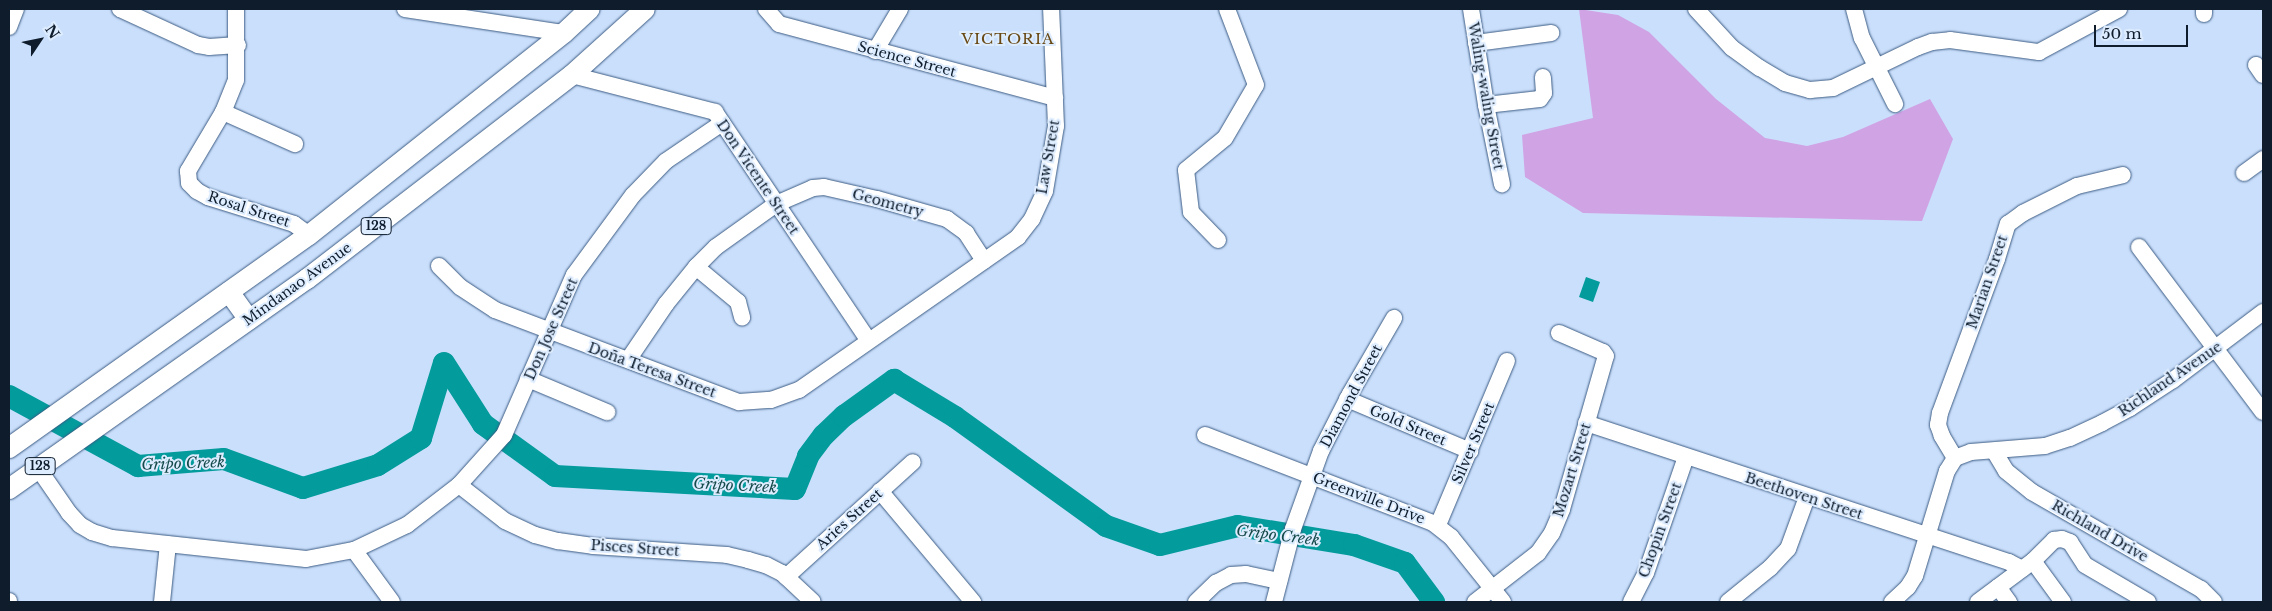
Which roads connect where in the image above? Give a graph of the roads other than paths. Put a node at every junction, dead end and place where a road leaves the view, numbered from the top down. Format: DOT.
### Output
graph roads {
  1 [pos="16,9"];
  2 [pos="120,9"];
  3 [pos="236,9"];
  4 [pos="405,9"];
  5 [pos="590,9"];
  6 [pos="645,9"];
  7 [pos="766,9"];
  8 [pos="900,9"];
  9 [pos="1051,9"];
  10 [pos="1227,9"];
  11 [pos="1471,9"];
  12 [pos="1696,9"];
  13 [pos="1854,9"];
  14 [pos="2119,9"];
  15 [pos="9,27"];
  16 [pos="564,33"];
  17 [pos="1551,34"];
  18 [pos="1476,43"];
  19 [pos="238,45"];
  20 [pos="875,51"];
  21 [pos="1875,67"];
  22 [pos="572,75"];
  23 [pos="1543,77"];
  24 [pos="1055,98"];
  25 [pos="1895,104"];
  26 [pos="1486,105"];
  27 [pos="223,112"];
  28 [pos="722,123"];
  29 [pos="295,144"];
  30 [pos="2263,159"];
  31 [pos="2244,174"];
  32 [pos="2123,175"];
  33 [pos="1502,184"];
  34 [pos="776,204"];
  35 [pos="309,235"];
  36 [pos="1218,240"];
  37 [pos="2139,247"];
  38 [pos="984,261"];
  39 [pos="438,266"];
  40 [pos="696,267"];
  41 [pos="229,292"];
  42 [pos="2263,312"];
  43 [pos="742,316"];
  44 [pos="1394,318"];
  45 [pos="249,320"];
  46 [pos="548,331"];
  47 [pos="1558,333"];
  48 [pos="868,340"];
  49 [pos="2216,349"];
  50 [pos="628,360"];
  51 [pos="1507,361"];
  52 [pos="528,379"];
  53 [pos="1347,399"];
  54 [pos="607,412"];
  55 [pos="2263,412"];
  56 [pos="1586,423"];
  57 [pos="1205,436"];
  58 [pos="9,448"];
  59 [pos="1470,451"];
  60 [pos="1994,451"];
  61 [pos="1686,457"];
  62 [pos="1955,458"];
  63 [pos="913,462"];
  64 [pos="38,468"];
  65 [pos="1311,476"];
  66 [pos="459,485"];
  67 [pos="9,489"];
  68 [pos="880,491"];
  69 [pos="1807,497"];
  70 [pos="1438,526"];
  71 [pos="1927,537"];
  72 [pos="168,544"];
  73 [pos="354,550"];
  74 [pos="2027,565"];
  75 [pos="786,577"];
  76 [pos="1279,581"];
  77 [pos="1998,587"];
  78 [pos="1492,589"];
  79 [pos="162,602"];
  80 [pos="392,602"];
  81 [pos="813,602"];
  82 [pos="974,602"];
  83 [pos="1196,602"];
  84 [pos="1274,602"];
  85 [pos="1475,602"];
  86 [pos="1503,602"];
  87 [pos="1631,602"];
  88 [pos="1728,602"];
  89 [pos="1892,602"];
  90 [pos="1978,602"];
  91 [pos="2009,602"];
  92 [pos="2062,602"];
  93 [pos="2148,602"];
  94 [pos="2214,602"];
  1 -- 15 [label="street"];
  2 -- 19 [label="street"];
  3 -- 19 [label="street"];
  4 -- 16 [label="street"];
  5 -- 16 [label="main road, 128"];
  6 -- 22 [label="main road, Mindanao Avenue / 128"];
  7 -- 20 [label="street, Science Street"];
  8 -- 20 [label="street"];
  9 -- 24 [label="street, Law Street"];
  10 -- 36 [label="street"];
  11 -- 18 [label="street, Waling-waling Street"];
  12 -- 21 [label="street"];
  13 -- 21 [label="street"];
  14 -- 21 [label="street"];
  16 -- 35 [label="main road, 128"];
  17 -- 18 [label="street"];
  18 -- 26 [label="street, Waling-waling Street"];
  19 -- 27 [label="street"];
  20 -- 24 [label="street, Science Street"];
  21 -- 25 [label="street"];
  22 -- 28 [label="street, Don Vicente Street"];
  22 -- 45 [label="main road, Mindanao Avenue / 128"];
  23 -- 26 [label="street"];
  24 -- 38 [label="street, Law Street"];
  26 -- 33 [label="street, Waling-waling Street"];
  27 -- 29 [label="street"];
  27 -- 35 [label="street, Rosal Street"];
  28 -- 34 [label="street, Don Vicente Street"];
  28 -- 46 [label="street, Don Jose Street"];
  30 -- 31 [label="street"];
  32 -- 62 [label="street, Marian Street"];
  34 -- 38 [label="street, Geometry"];
  34 -- 40 [label="street, Geometry"];
  34 -- 48 [label="street, Don Vicente Street"];
  35 -- 41 [label="main road, 128"];
  37 -- 49 [label="street"];
  38 -- 48 [label="street, Law Street"];
  39 -- 46 [label="street, Doña Teresa Street"];
  40 -- 43 [label="street"];
  40 -- 50 [label="street, Geometry"];
  41 -- 45 [label="main road"];
  41 -- 58 [label="main road, 128"];
  42 -- 49 [label="street, Richland Avenue"];
  44 -- 53 [label="street, Diamond Street"];
  45 -- 64 [label="main road, Mindanao Avenue / 128"];
  46 -- 50 [label="street, Doña Teresa Street"];
  46 -- 52 [label="street, Don Jose Street"];
  47 -- 56 [label="street, Mozart Street"];
  48 -- 50 [label="street, Doña Teresa Street"];
  49 -- 55 [label="street"];
  49 -- 60 [label="street, Richland Avenue"];
  51 -- 59 [label="street, Silver Street"];
  52 -- 54 [label="street"];
  52 -- 66 [label="street, Don Jose Street"];
  53 -- 59 [label="street, Gold Street"];
  53 -- 65 [label="street, Diamond Street"];
  56 -- 61 [label="street, Beethoven Street"];
  56 -- 78 [label="street, Mozart Street"];
  57 -- 65 [label="street, Greenville Drive"];
  59 -- 70 [label="street, Silver Street"];
  60 -- 62 [label="street, Richland Avenue"];
  60 -- 94 [label="street, Richland Drive"];
  61 -- 69 [label="street, Beethoven Street"];
  61 -- 87 [label="street, Chopin Street"];
  62 -- 71 [label="street"];
  63 -- 68 [label="street, Aries Street"];
  64 -- 67 [label="main road, Mindanao Avenue / 128"];
  64 -- 72 [label="street, Don Jose Street"];
  65 -- 70 [label="street, Greenville Drive"];
  65 -- 76 [label="street, Diamond Street"];
  66 -- 73 [label="street, Don Jose Street"];
  66 -- 75 [label="street, Pisces Street"];
  68 -- 75 [label="street, Aries Street"];
  68 -- 82 [label="street"];
  69 -- 71 [label="street, Beethoven Street"];
  69 -- 88 [label="street"];
  70 -- 78 [label="street, Greenville Drive"];
  71 -- 74 [label="street, Beethoven Street"];
  71 -- 89 [label="street"];
  72 -- 73 [label="street, Don Jose Street"];
  72 -- 79 [label="street"];
  73 -- 80 [label="street"];
  74 -- 77 [label="street"];
  74 -- 92 [label="street"];
  74 -- 93 [label="street"];
  75 -- 81 [label="street, Pisces Street"];
  76 -- 83 [label="street"];
  76 -- 84 [label="street, Diamond Street"];
  77 -- 90 [label="street"];
  77 -- 91 [label="street"];
  78 -- 85 [label="street, Mozart Street"];
  78 -- 86 [label="street, Greenville Drive"];
}
